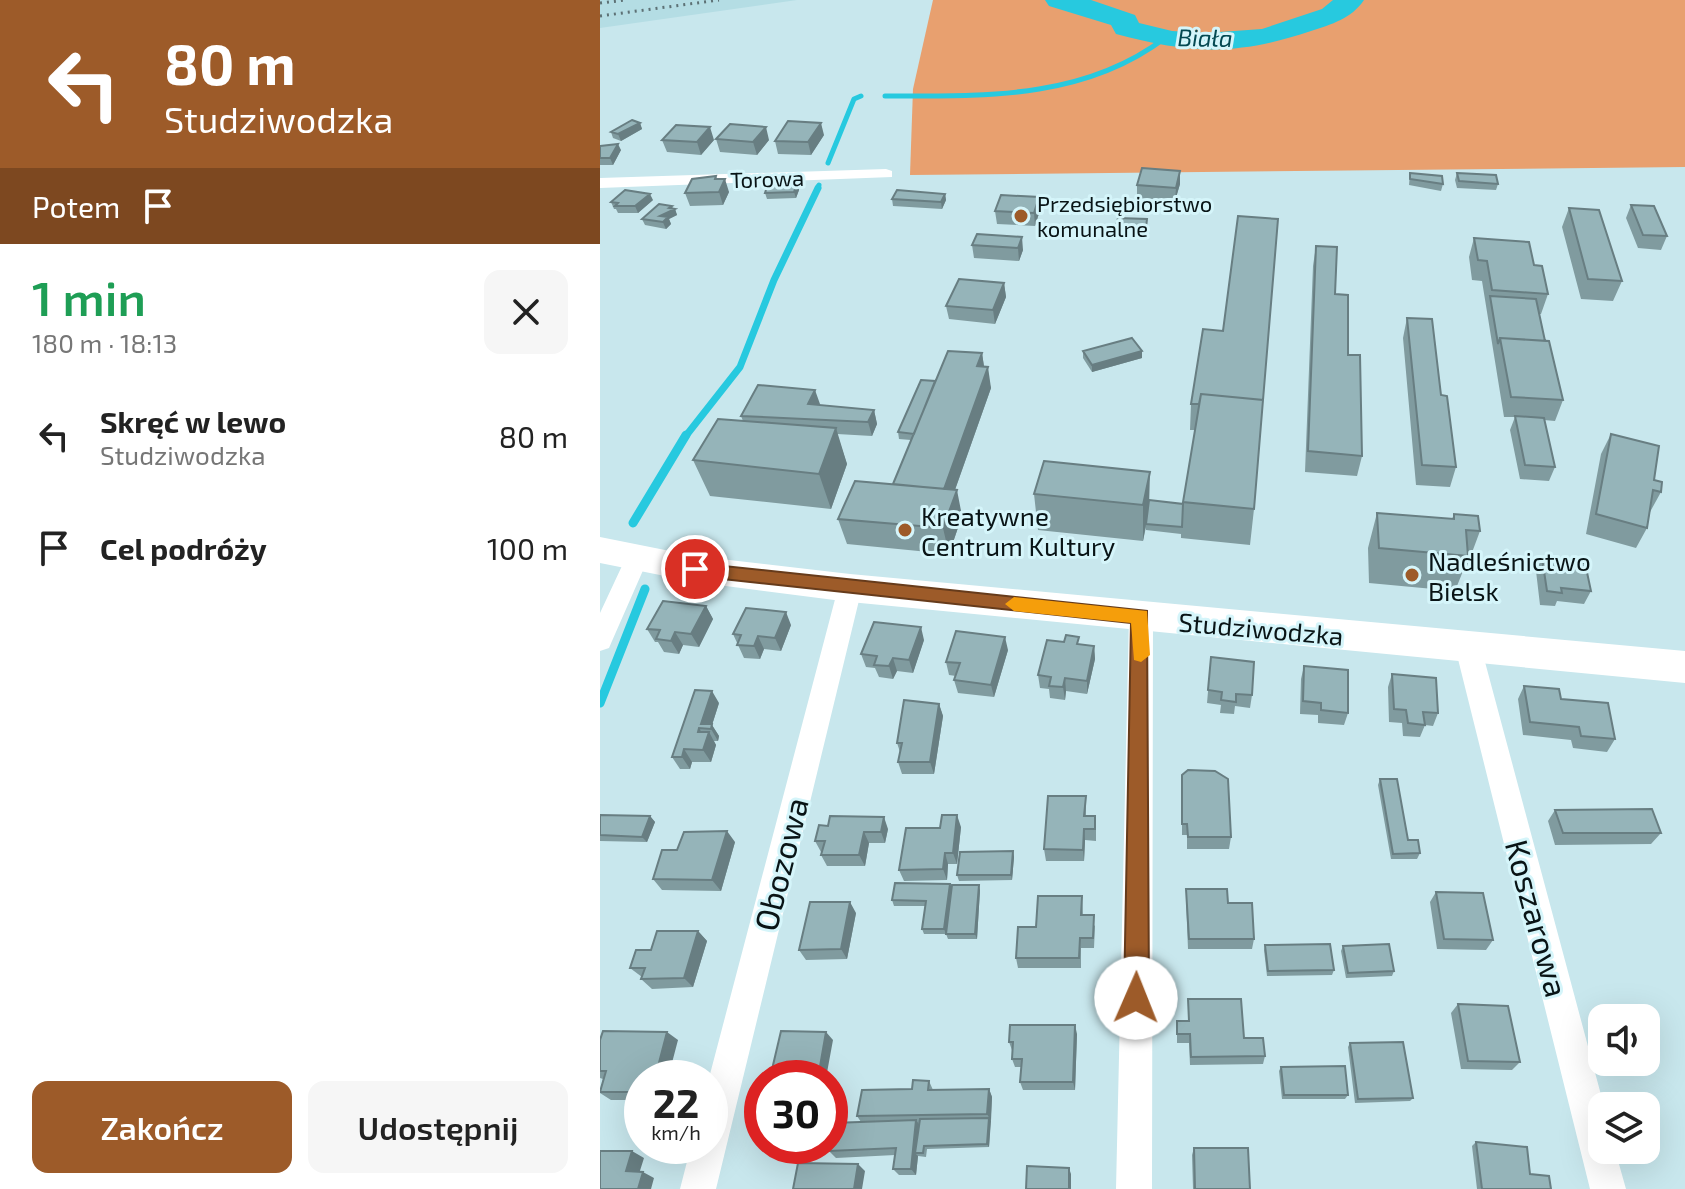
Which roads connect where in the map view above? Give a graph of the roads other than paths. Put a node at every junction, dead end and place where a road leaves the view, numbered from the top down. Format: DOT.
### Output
graph roads {
  1 [pos="886,174"];
  2 [pos="600,183"];
  3 [pos="600,550"];
  4 [pos="636,559"];
  5 [pos="850,588"];
  6 [pos="1141,617"];
  7 [pos="600,641"];
  8 [pos="1468,647"];
  9 [pos="1685,667"];
  10 [pos="728,1068"];
  11 [pos="704,1164"];
  12 [pos="698,1189"];
  13 [pos="1134,1189"];
  14 [pos="1608,1189"];
  1 -- 2 [label="street, Torowa"];
  3 -- 4 [label="street, Studziwodzka"];
  4 -- 5 [label="street, Studziwodzka"];
  4 -- 7 [label="street"];
  5 -- 6 [label="street, Studziwodzka"];
  5 -- 10 [label="street, Obozowa"];
  6 -- 8 [label="street, Studziwodzka"];
  6 -- 13 [label="street"];
  8 -- 9 [label="street, Studziwodzka"];
  8 -- 14 [label="street, Koszarowa"];
  11 -- 12 [label="street, Obozowa"];
}
